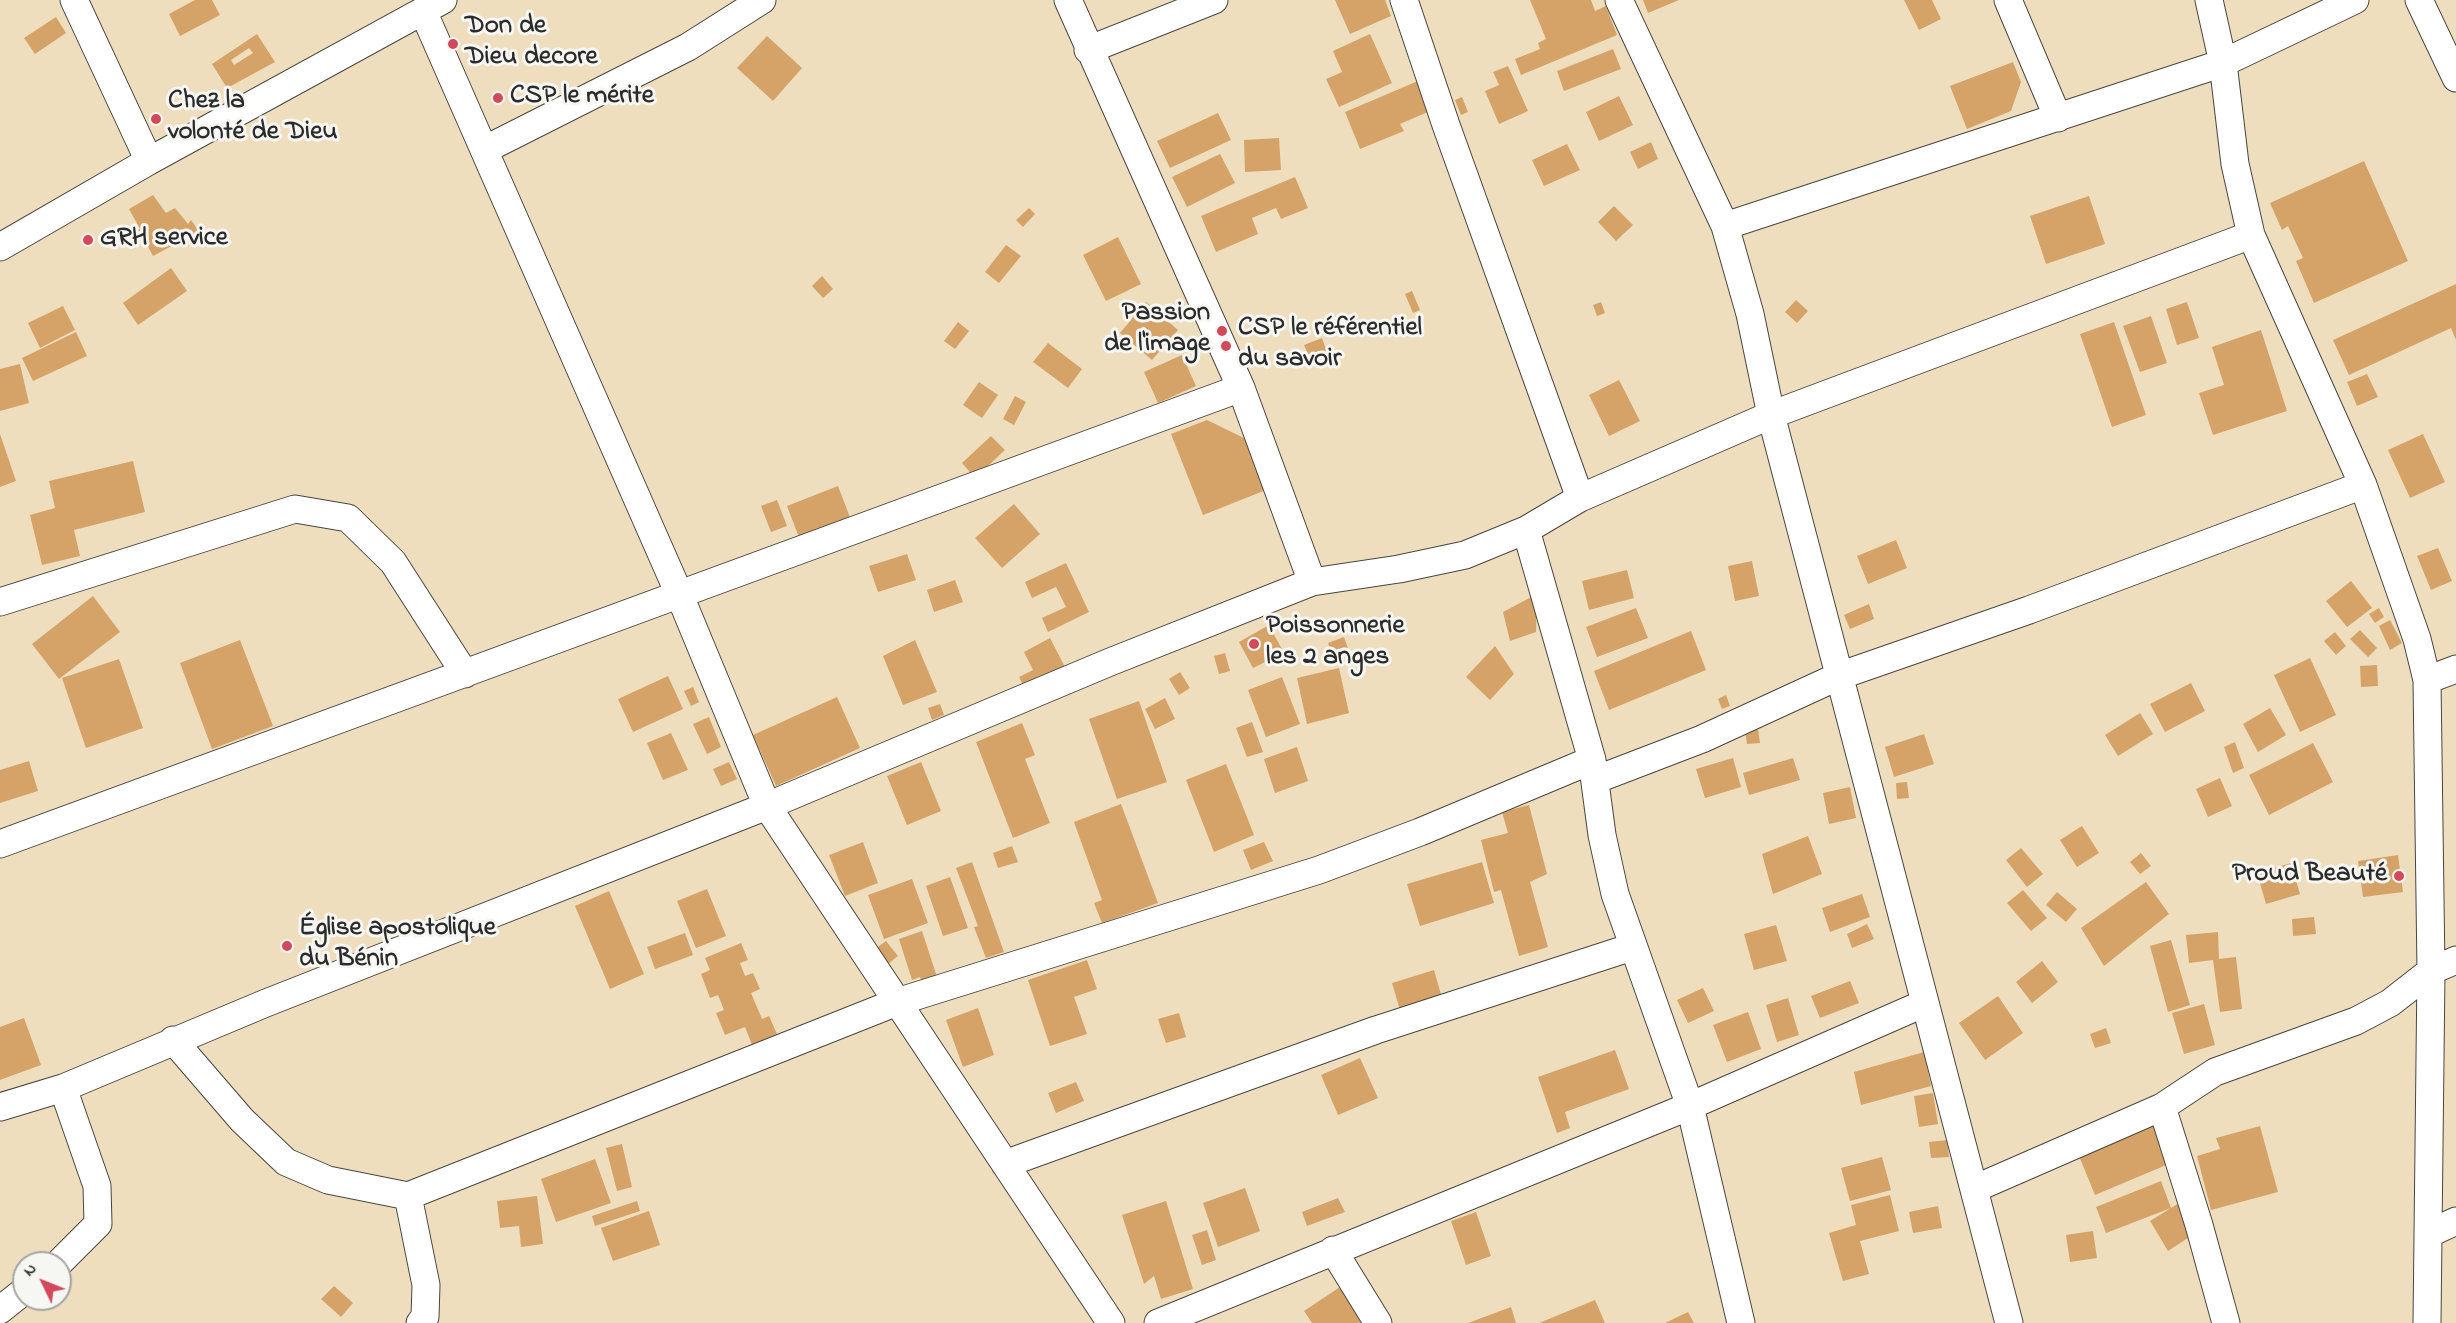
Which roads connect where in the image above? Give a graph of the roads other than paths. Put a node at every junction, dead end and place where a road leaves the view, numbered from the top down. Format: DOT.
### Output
graph roads {
  1 [pos="74,0"];
  2 [pos="762,0"];
  3 [pos="1068,0"];
  4 [pos="1214,0"];
  5 [pos="1404,0"];
  6 [pos="1619,0"];
  7 [pos="2008,0"];
  8 [pos="2209,0"];
  9 [pos="2355,0"];
  10 [pos="2419,0"];
  11 [pos="433,6"];
  12 [pos="1088,50"];
  13 [pos="2223,63"];
  14 [pos="2456,78"];
  15 [pos="2058,118"];
  16 [pos="484,150"];
  17 [pos="149,161"];
  18 [pos="1725,226"];
  19 [pos="2251,235"];
  20 [pos="0,247"];
  21 [pos="1241,388"];
  22 [pos="1771,415"];
  23 [pos="2363,485"];
  24 [pos="1580,498"];
  25 [pos="1526,530"];
  26 [pos="1312,582"];
  27 [pos="680,596"];
  28 [pos="0,602"];
  29 [pos="2456,669"];
  30 [pos="465,674"];
  31 [pos="1839,675"];
  32 [pos="2427,680"];
  33 [pos="1593,770"];
  34 [pos="767,806"];
  35 [pos="0,844"];
  36 [pos="1632,947"];
  37 [pos="2456,960"];
  38 [pos="2431,971"];
  39 [pos="897,1002"];
  40 [pos="1925,1003"];
  41 [pos="173,1040"];
  42 [pos="63,1088"];
  43 [pos="1690,1106"];
  44 [pos="0,1107"];
  45 [pos="2162,1107"];
  46 [pos="1005,1164"];
  47 [pos="1974,1189"];
  48 [pos="408,1196"];
  49 [pos="2456,1221"];
  50 [pos="2428,1234"];
  51 [pos="1333,1250"];
  52 [pos="71,1251"];
  53 [pos="12,1300"];
  54 [pos="0,1310"];
  55 [pos="420,1323"];
  56 [pos="1111,1323"];
  57 [pos="1158,1323"];
  58 [pos="1378,1323"];
  59 [pos="1741,1323"];
  60 [pos="2009,1323"];
  61 [pos="2226,1323"];
  62 [pos="2427,1323"];
  1 -- 17 [label="street"];
  2 -- 16 [label="street"];
  3 -- 12 [label="street"];
  4 -- 12 [label="street"];
  5 -- 24 [label="street"];
  6 -- 18 [label="street"];
  7 -- 15 [label="street"];
  8 -- 13 [label="street"];
  9 -- 13 [label="street"];
  10 -- 14 [label="street"];
  11 -- 16 [label="street"];
  11 -- 17 [label="street"];
  12 -- 21 [label="street"];
  13 -- 15 [label="street"];
  13 -- 19 [label="street"];
  15 -- 18 [label="street"];
  16 -- 27 [label="street"];
  17 -- 20 [label="street"];
  18 -- 22 [label="street"];
  19 -- 22 [label="street"];
  19 -- 23 [label="street"];
  21 -- 26 [label="street"];
  21 -- 27 [label="street"];
  22 -- 24 [label="street"];
  22 -- 31 [label="street"];
  23 -- 31 [label="street"];
  23 -- 32 [label="street"];
  24 -- 25 [label="street"];
  25 -- 26 [label="street"];
  25 -- 33 [label="street"];
  26 -- 34 [label="street"];
  27 -- 30 [label="street"];
  27 -- 34 [label="street"];
  28 -- 30 [label="street"];
  29 -- 32 [label="street"];
  30 -- 35 [label="street"];
  31 -- 33 [label="street"];
  31 -- 40 [label="street"];
  32 -- 38 [label="street"];
  33 -- 36 [label="street"];
  33 -- 39 [label="street"];
  34 -- 39 [label="street"];
  34 -- 41 [label="street"];
  36 -- 43 [label="street"];
  36 -- 46 [label="street"];
  37 -- 38 [label="street"];
  38 -- 45 [label="street"];
  38 -- 50 [label="street"];
  39 -- 46 [label="street"];
  39 -- 48 [label="street"];
  40 -- 43 [label="street"];
  40 -- 47 [label="street"];
  41 -- 42 [label="street"];
  41 -- 48 [label="street"];
  42 -- 44 [label="street"];
  42 -- 52 [label="street"];
  43 -- 51 [label="street"];
  43 -- 59 [label="street"];
  45 -- 47 [label="street"];
  45 -- 61 [label="street"];
  46 -- 56 [label="street"];
  47 -- 60 [label="street"];
  48 -- 55 [label="street"];
  49 -- 50 [label="street"];
  50 -- 62 [label="street"];
  51 -- 57 [label="street"];
  51 -- 58 [label="street"];
  53 -- 54 [label="street"];
}
